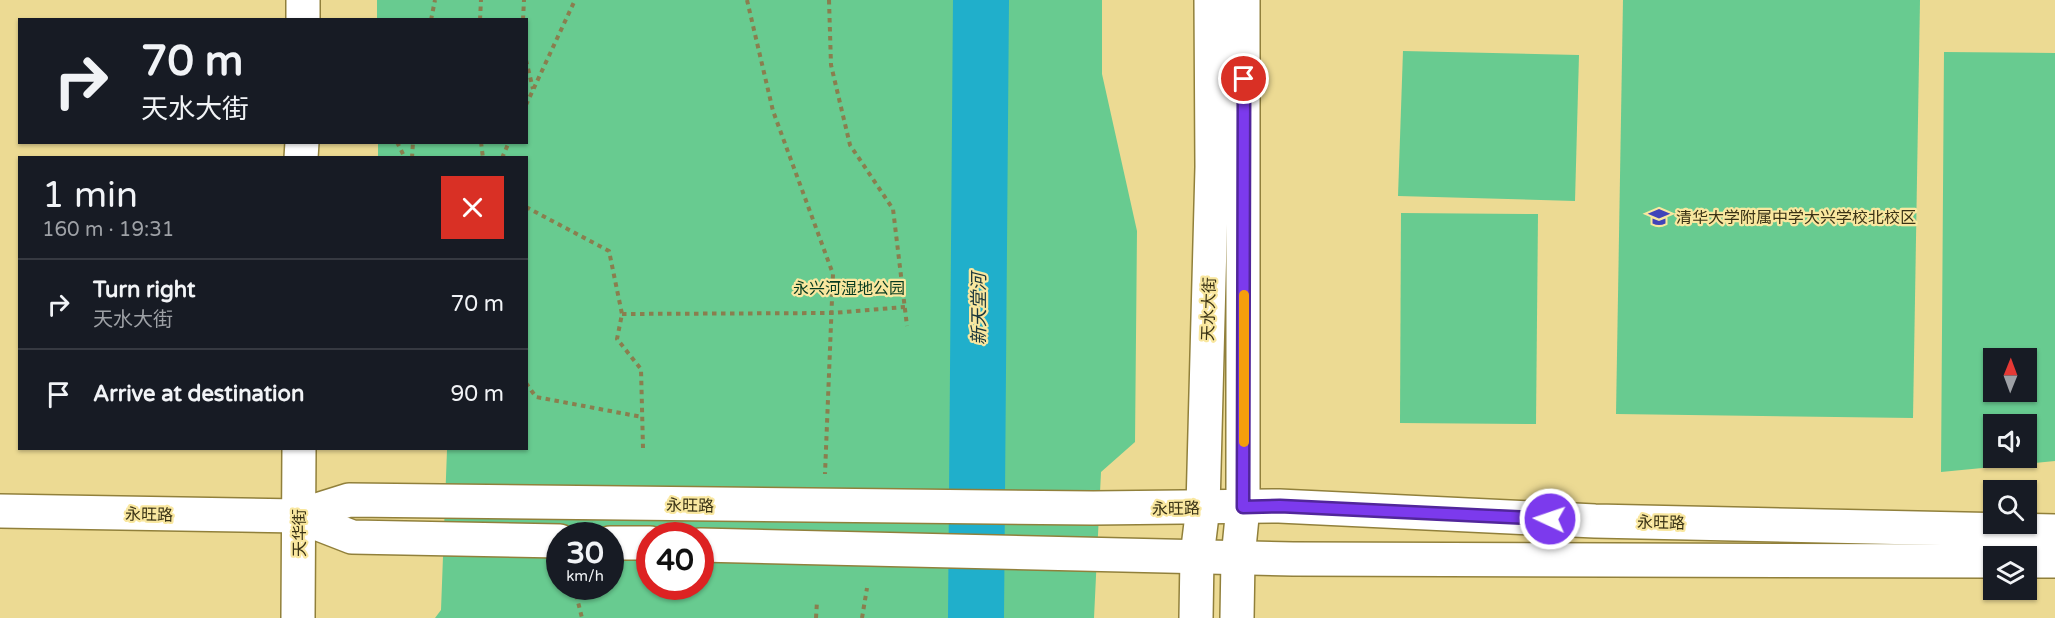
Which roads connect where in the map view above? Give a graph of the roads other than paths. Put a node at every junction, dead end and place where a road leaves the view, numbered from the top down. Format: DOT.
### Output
graph roads {
  1 [pos="303,0"];
  2 [pos="1211,0"];
  3 [pos="1243,0"];
  4 [pos="303,18"];
  5 [pos="299,450"];
  6 [pos="1203,507"];
  7 [pos="1243,507"];
  8 [pos="0,511"];
  9 [pos="298,516"];
  10 [pos="2055,531"];
  11 [pos="546,542"];
  12 [pos="714,544"];
  13 [pos="1197,556"];
  14 [pos="1238,558"];
  15 [pos="1983,561"];
  16 [pos="2037,561"];
  17 [pos="2055,561"];
  18 [pos="298,618"];
  19 [pos="1196,618"];
  20 [pos="1237,618"];
  1 -- 4 [label="street"];
  2 -- 6 [label="street, 天水大街"];
  3 -- 7 [label="street"];
  5 -- 9 [label="street, 天华街"];
  6 -- 7 [label="street, 永旺路"];
  6 -- 9 [label="street, 永旺路"];
  6 -- 13 [label="street, 天水大街"];
  7 -- 10 [label="street, 永旺路"];
  7 -- 14 [label="street"];
  8 -- 9 [label="street, 永旺路"];
  9 -- 11 [label="street, 永旺路"];
  9 -- 18 [label="street, 天华街"];
  12 -- 13 [label="street"];
  13 -- 14 [label="street"];
  13 -- 19 [label="street, 天水大街"];
  14 -- 15 [label="street"];
  14 -- 20 [label="street"];
  16 -- 17 [label="street"];
}
